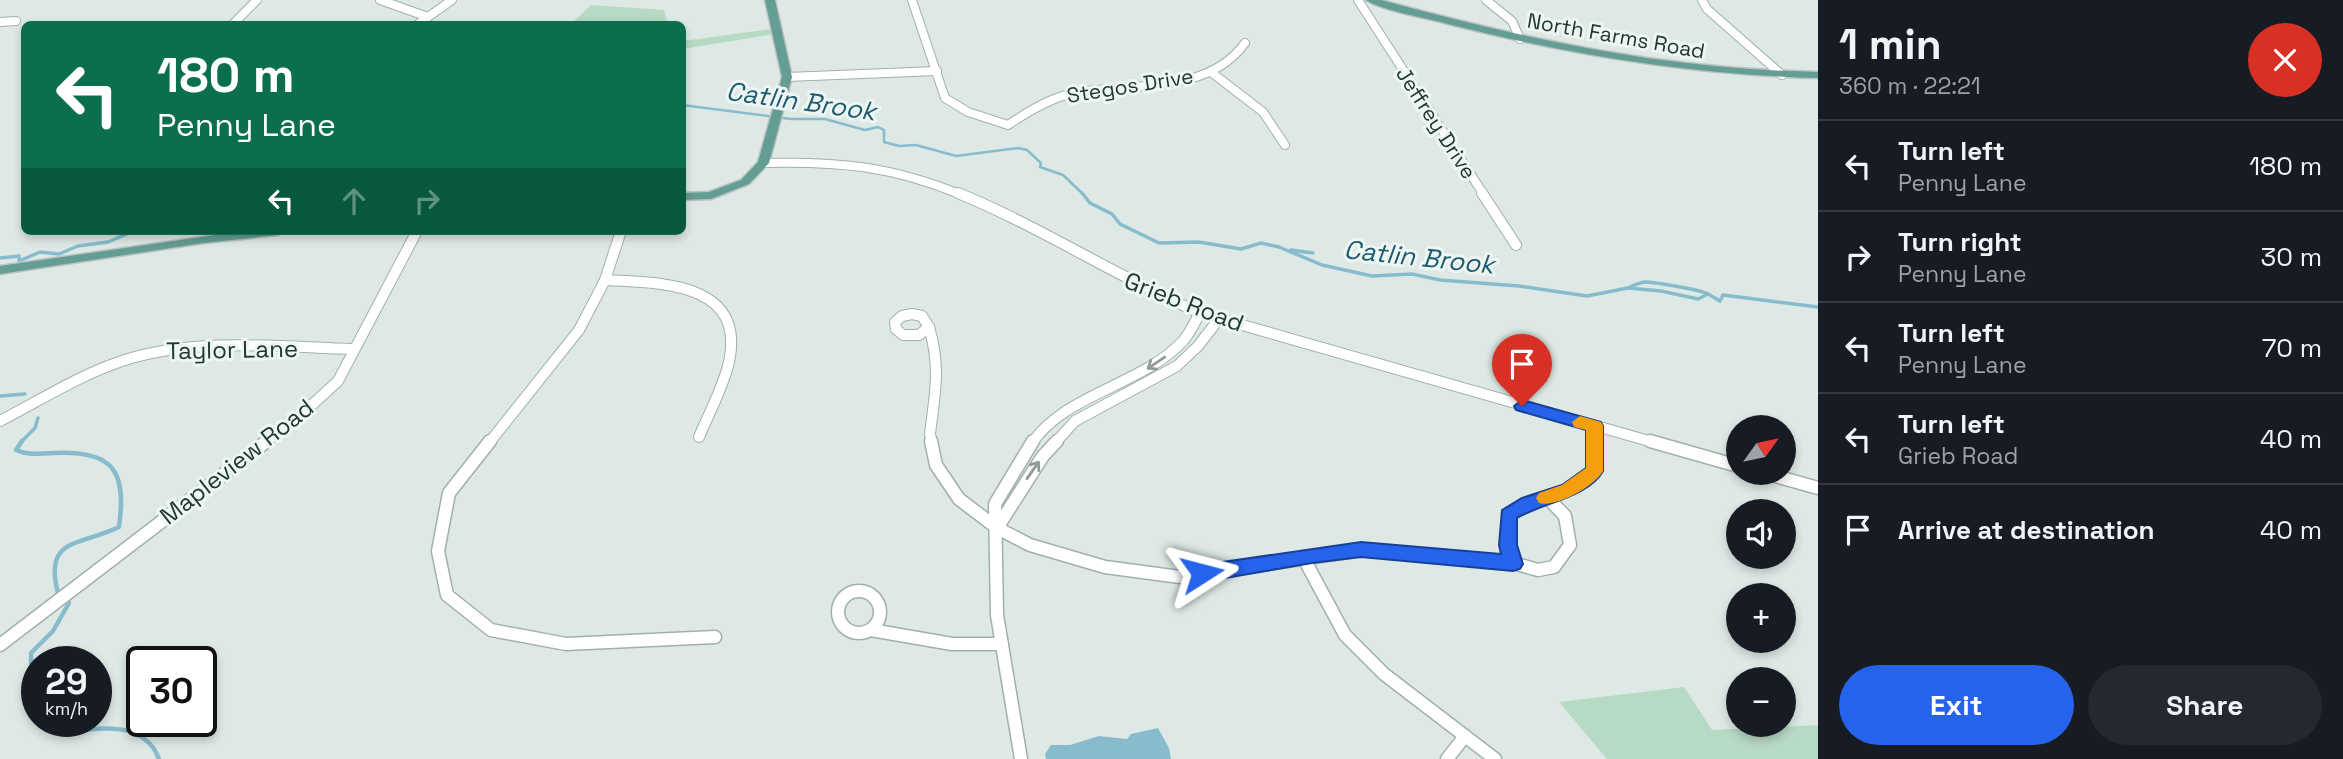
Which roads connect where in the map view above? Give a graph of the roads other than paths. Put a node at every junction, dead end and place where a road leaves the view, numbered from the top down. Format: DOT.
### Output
graph roads {
  1 [pos="257,0"];
  2 [pos="380,0"];
  3 [pos="452,0"];
  4 [pos="771,0"];
  5 [pos="912,0"];
  6 [pos="1358,0"];
  7 [pos="1371,0"];
  8 [pos="1499,0"];
  9 [pos="1702,0"];
  10 [pos="1487,1"];
  11 [pos="428,17"];
  12 [pos="16,21"];
  13 [pos="236,21"];
  14 [pos="422,21"];
  15 [pos="0,22"];
  16 [pos="1520,39"];
  17 [pos="1245,43"];
  18 [pos="937,71"];
  19 [pos="1211,72"];
  20 [pos="1782,75"];
  21 [pos="1818,75"];
  22 [pos="787,76"];
  23 [pos="1285,145"];
  24 [pos="763,163"];
  25 [pos="686,197"];
  26 [pos="241,235"];
  27 [pos="415,235"];
  28 [pos="620,235"];
  29 [pos="1516,245"];
  30 [pos="0,270"];
  31 [pos="605,280"];
  32 [pos="1200,313"];
  33 [pos="1219,319"];
  34 [pos="929,327"];
  35 [pos="354,349"];
  36 [pos="0,421"];
  37 [pos="1595,426"];
  38 [pos="699,437"];
  39 [pos="1726,463"];
  40 [pos="1796,482"];
  41 [pos="1818,488"];
  42 [pos="1547,497"];
  43 [pos="997,528"];
  44 [pos="1303,556"];
  45 [pos="1513,564"];
  46 [pos="871,630"];
  47 [pos="715,637"];
  48 [pos="1002,643"];
  49 [pos="0,645"];
  50 [pos="1465,736"];
  51 [pos="1021,759"];
  52 [pos="1447,759"];
  53 [pos="1495,759"];
  1 -- 13 [label="street"];
  2 -- 11 [label="street"];
  3 -- 11 [label="street"];
  4 -- 22 [label="main road"];
  5 -- 18 [label="street"];
  6 -- 29 [label="street, Jeffrey Drive"];
  7 -- 16 [label="main road, North Farms Road"];
  8 -- 10 [label="street"];
  9 -- 20 [label="street"];
  10 -- 16 [label="street"];
  11 -- 14 [label="street"];
  12 -- 15 [label="street"];
  16 -- 20 [label="main road, North Farms Road"];
  17 -- 19 [label="street, Stegos Drive"];
  18 -- 19 [label="street, Stegos Drive"];
  18 -- 22 [label="street"];
  19 -- 23 [label="street"];
  20 -- 21 [label="main road, North Farms Road"];
  22 -- 24 [label="main road"];
  24 -- 25 [label="main road"];
  24 -- 32 [label="street, Grieb Road"];
  26 -- 30 [label="main road"];
  27 -- 35 [label="street, Mapleview Road"];
  28 -- 31 [label="street"];
  31 -- 38 [label="street"];
  31 -- 47 [label="street"];
  32 -- 33 [label="street, Grieb Road"];
  32 -- 43 [label="street, one-way"];
  33 -- 37 [label="street, Grieb Road"];
  43 -- 33 [label="street, one-way"];
  34 -- 43 [label="street"];
  35 -- 36 [label="street, Taylor Lane"];
  35 -- 49 [label="street, Mapleview Road"];
  37 -- 39 [label="street, Grieb Road"];
  37 -- 42 [label="street"];
  40 -- 41 [label="street"];
  42 -- 45 [label="street"];
  42 -- 45 [label="street"];
  43 -- 44 [label="street"];
  43 -- 48 [label="street"];
  44 -- 45 [label="street"];
  44 -- 50 [label="street"];
  46 -- 48 [label="street"];
  48 -- 51 [label="street"];
  50 -- 52 [label="street"];
  50 -- 53 [label="street"];
}
